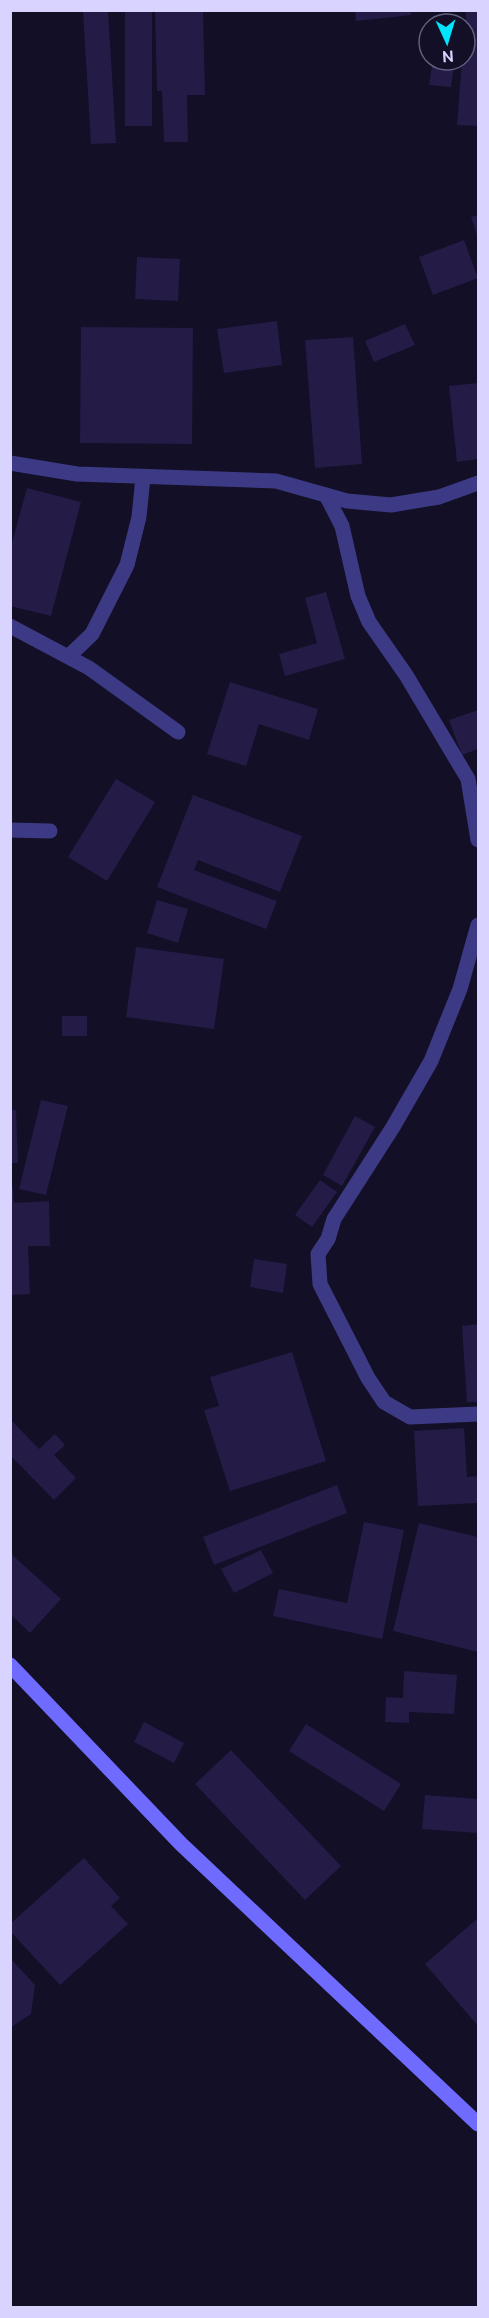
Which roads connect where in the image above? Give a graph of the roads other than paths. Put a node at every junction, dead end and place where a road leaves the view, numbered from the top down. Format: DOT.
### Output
graph roads {
  1 [pos="10,463"];
  2 [pos="143,477"];
  3 [pos="478,483"];
  4 [pos="326,495"];
  5 [pos="10,626"];
  6 [pos="69,656"];
  7 [pos="178,732"];
  8 [pos="10,830"];
  9 [pos="50,831"];
  10 [pos="478,840"];
  11 [pos="478,925"];
  12 [pos="478,1414"];
  13 [pos="10,1665"];
  14 [pos="478,2124"];
  1 -- 2 [label="street"];
  2 -- 4 [label="street"];
  2 -- 6 [label="street"];
  3 -- 4 [label="street"];
  4 -- 10 [label="street"];
  5 -- 6 [label="street"];
  6 -- 7 [label="street"];
  8 -- 9 [label="street"];
  11 -- 12 [label="street"];
  13 -- 14 [label="main road"];
}
